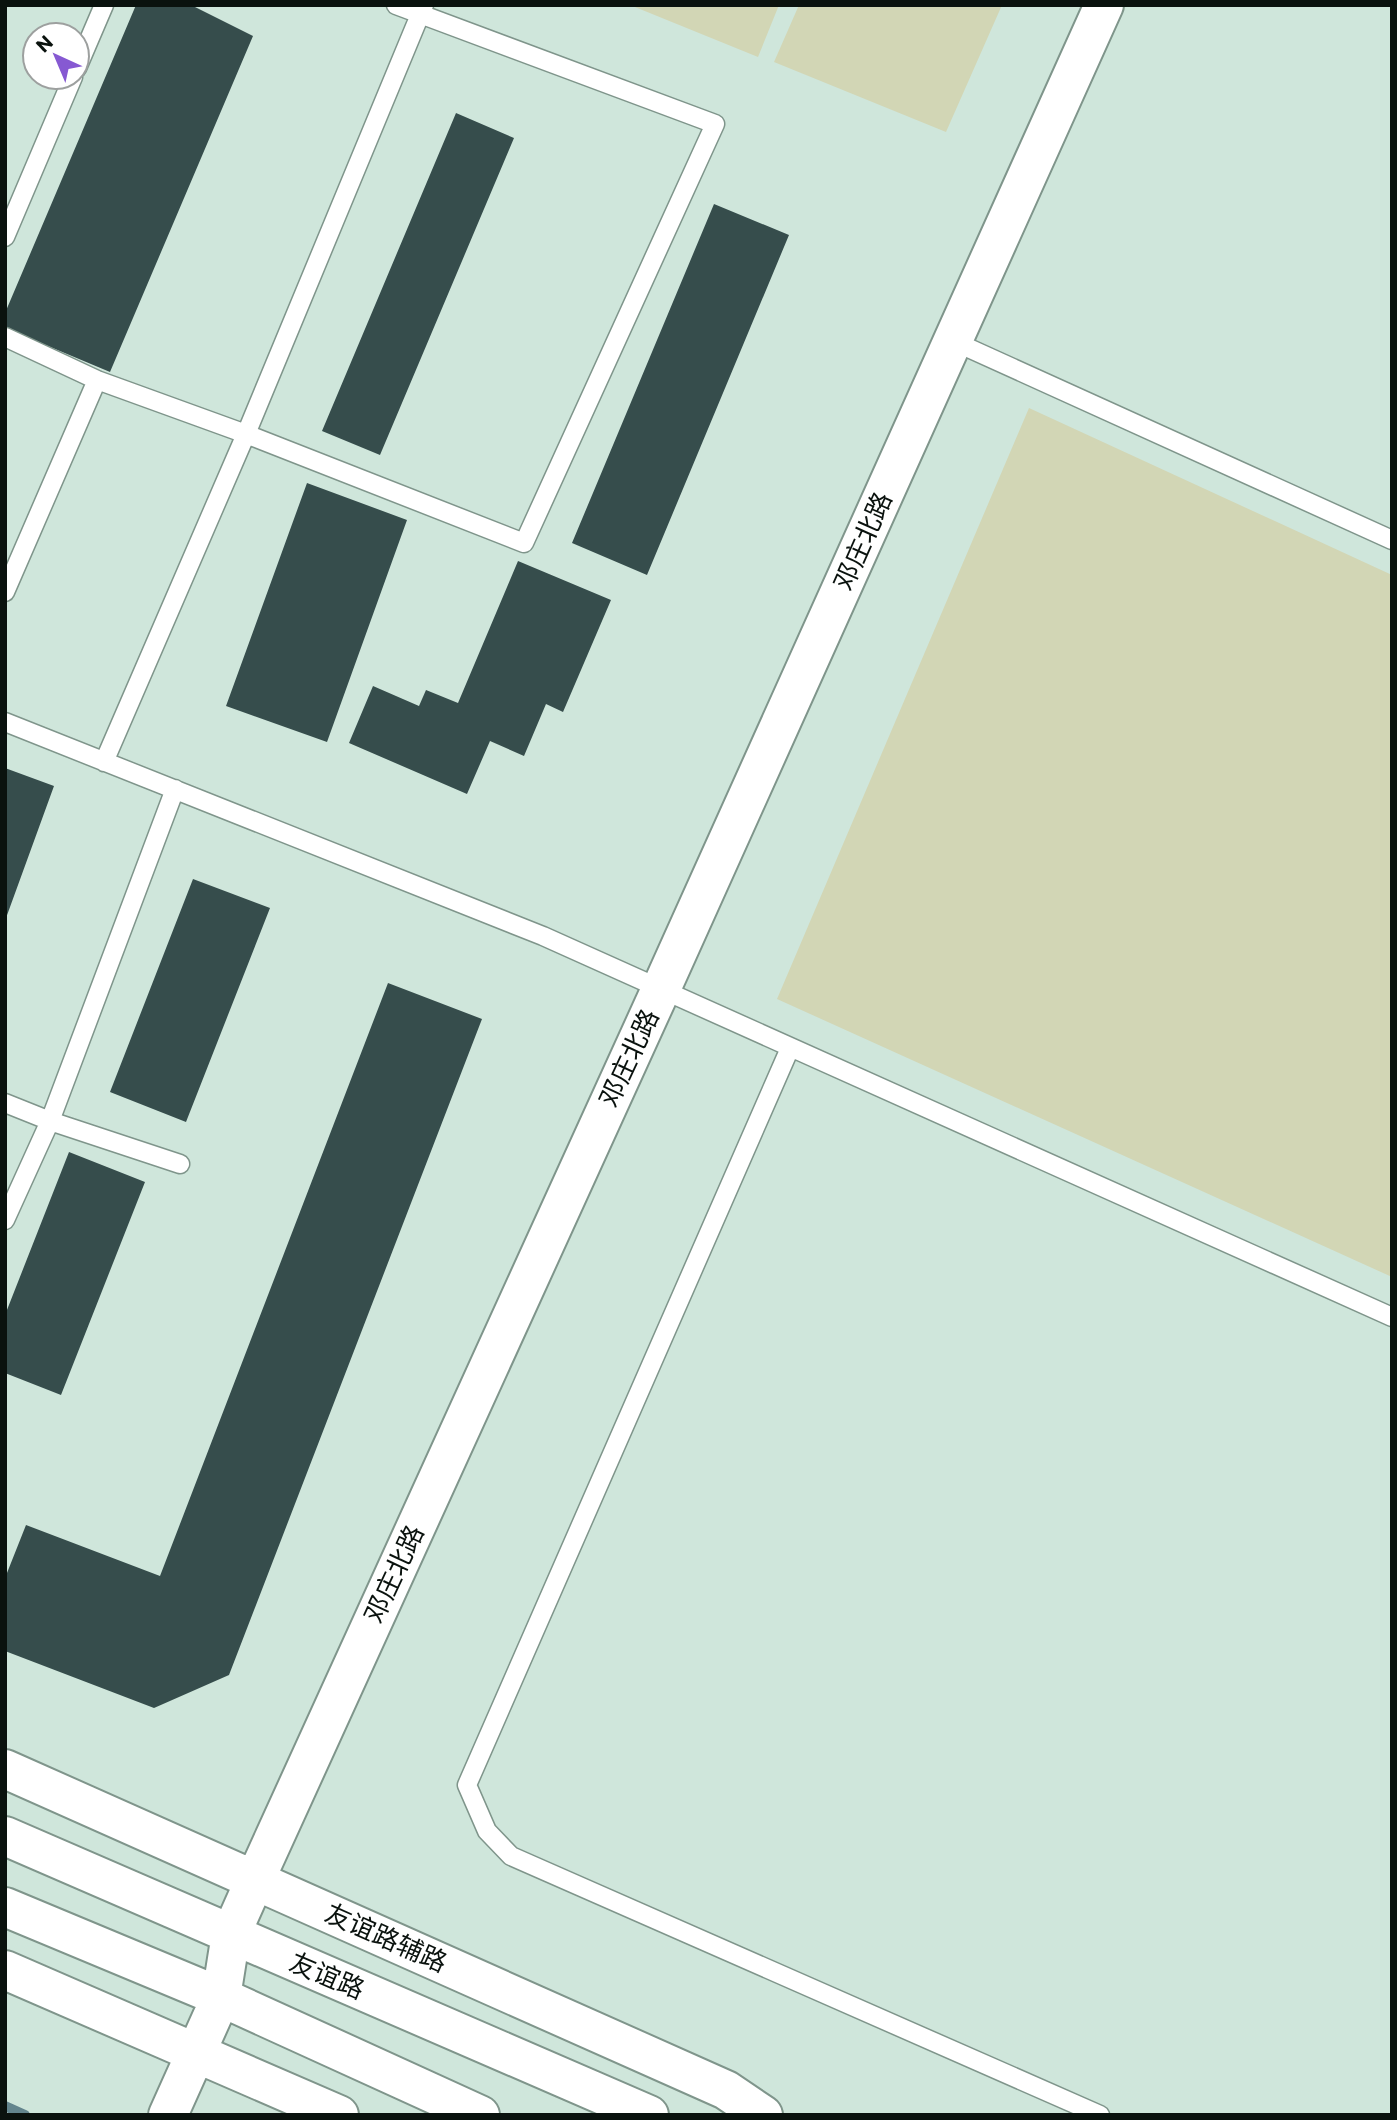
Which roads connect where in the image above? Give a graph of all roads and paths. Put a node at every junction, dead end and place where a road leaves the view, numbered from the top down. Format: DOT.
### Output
graph roads {
  1 [pos="104,5"];
  2 [pos="396,5"];
  3 [pos="1104,5"];
  4 [pos="422,10"];
  5 [pos="91,35"];
  6 [pos="67,91"];
  7 [pos="5,237"];
  8 [pos="5,337"];
  9 [pos="953,341"];
  10 [pos="97,380"];
  11 [pos="246,434"];
  12 [pos="1392,541"];
  13 [pos="5,592"];
  14 [pos="5,722"];
  15 [pos="104,762"];
  16 [pos="175,789"];
  17 [pos="661,989"];
  18 [pos="790,1048"];
  19 [pos="5,1103"];
  20 [pos="50,1121"];
  21 [pos="180,1164"];
  22 [pos="5,1220"];
  23 [pos="1392,1317"];
  24 [pos="5,1769"];
  25 [pos="5,1836"];
  26 [pos="255,1880"];
  27 [pos="5,1907"];
  28 [pos="231,1934"];
  29 [pos="5,1970"];
  30 [pos="221,1997"];
  31 [pos="197,2051"];
  32 [pos="168,2115"];
  33 [pos="339,2115"];
  34 [pos="480,2115"];
  35 [pos="649,2115"];
  36 [pos="764,2115"];
  37 [pos="1100,2115"];
  1 -- 5 [label="lane"];
  2 -- 4 [label="lane"];
  3 -- 9 [label="street, 邓庄北路"];
  4 -- 11 [label="lane"];
  4 -- 11 [label="lane"];
  6 -- 7 [label="lane"];
  8 -- 10 [label="lane"];
  9 -- 12 [label="lane"];
  9 -- 17 [label="street, 邓庄北路"];
  10 -- 11 [label="lane"];
  10 -- 13 [label="lane"];
  11 -- 15 [label="lane"];
  14 -- 15 [label="lane"];
  15 -- 16 [label="lane"];
  16 -- 17 [label="lane"];
  16 -- 20 [label="lane"];
  17 -- 18 [label="lane"];
  17 -- 26 [label="street, 邓庄北路"];
  18 -- 23 [label="lane"];
  18 -- 37 [label="lane"];
  19 -- 20 [label="lane"];
  20 -- 21 [label="lane"];
  20 -- 22 [label="lane"];
  24 -- 26 [label="street, 友谊路辅路"];
  25 -- 28 [label="street, 友谊路"];
  26 -- 28 [label="street, 邓庄北路"];
  26 -- 36 [label="street, 友谊路辅路"];
  27 -- 30 [label="street"];
  28 -- 30 [label="street, 邓庄北路"];
  28 -- 35 [label="street, 友谊路"];
  29 -- 31 [label="street"];
  30 -- 31 [label="street, 邓庄北路"];
  30 -- 34 [label="street"];
  31 -- 32 [label="street, 邓庄北路"];
  31 -- 33 [label="street"];
}
